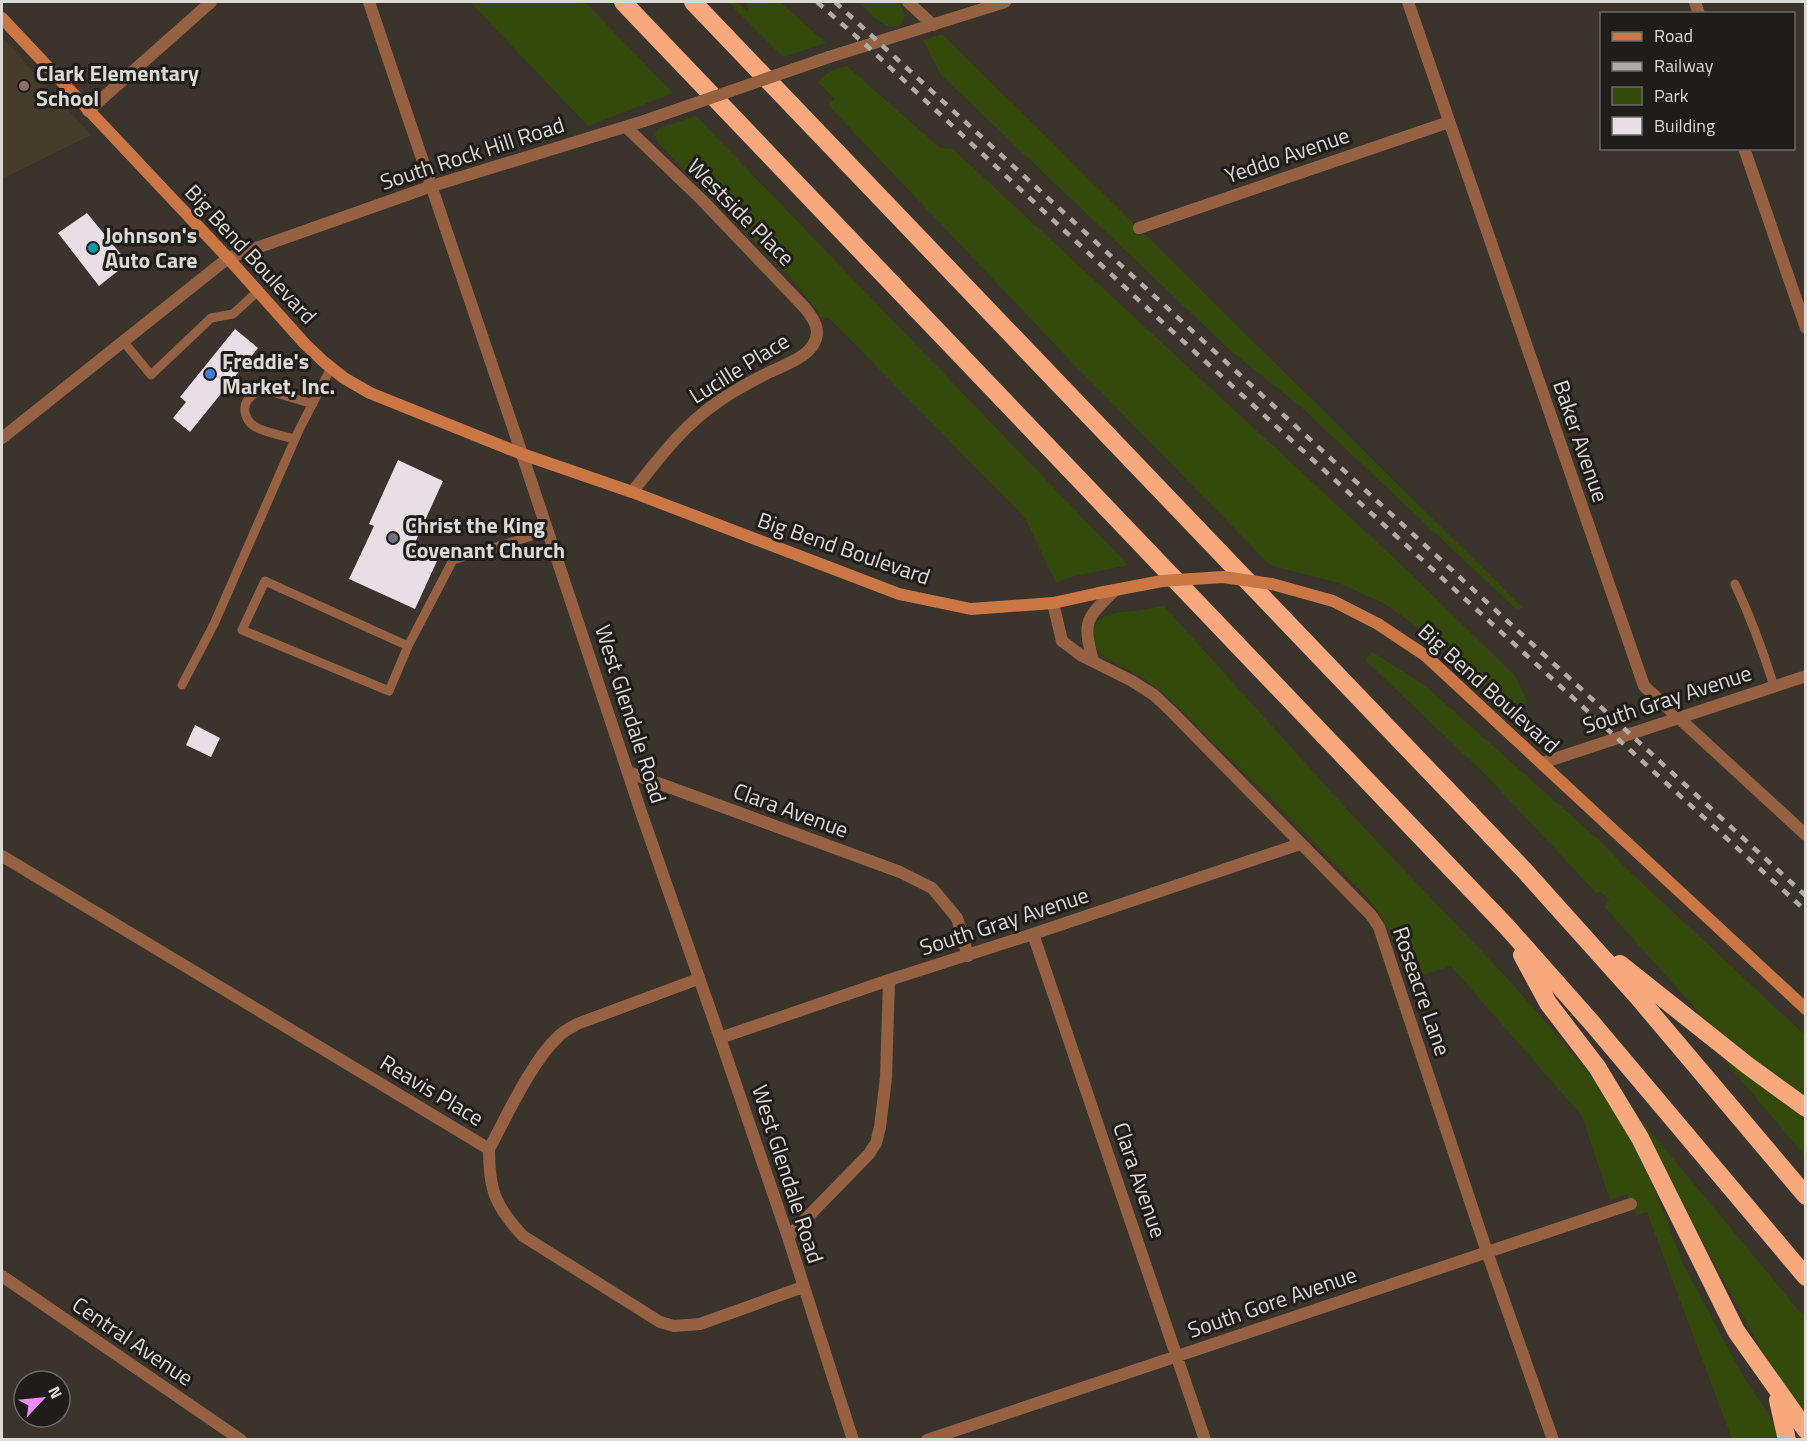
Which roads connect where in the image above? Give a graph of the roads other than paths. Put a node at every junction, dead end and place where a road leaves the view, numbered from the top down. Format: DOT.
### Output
graph roads {
  1 [pos="211,2"];
  2 [pos="369,2"];
  3 [pos="623,2"];
  4 [pos="693,2"];
  5 [pos="908,2"];
  6 [pos="1005,2"];
  7 [pos="1408,2"];
  8 [pos="2,18"];
  9 [pos="933,25"];
  10 [pos="88,111"];
  11 [pos="1449,122"];
  12 [pos="626,127"];
  13 [pos="1745,150"];
  14 [pos="432,186"];
  15 [pos="1139,228"];
  16 [pos="228,258"];
  17 [pos="257,292"];
  18 [pos="1806,328"];
  19 [pos="817,333"];
  20 [pos="123,341"];
  21 [pos="331,368"];
  22 [pos="313,404"];
  23 [pos="2,438"];
  24 [pos="295,439"];
  25 [pos="522,454"];
  26 [pos="632,492"];
  27 [pos="548,531"];
  28 [pos="1735,584"];
  29 [pos="1115,590"];
  30 [pos="1053,603"];
  31 [pos="408,646"];
  32 [pos="1093,661"];
  33 [pos="1806,676"];
  34 [pos="182,686"];
  35 [pos="1774,686"];
  36 [pos="1678,719"];
  37 [pos="1542,763"];
  38 [pos="628,772"];
  39 [pos="1806,835"];
  40 [pos="1300,844"];
  41 [pos="2,856"];
  42 [pos="1507,927"];
  43 [pos="1033,934"];
  44 [pos="1584,936"];
  45 [pos="968,956"];
  46 [pos="698,979"];
  47 [pos="889,980"];
  48 [pos="1806,1009"];
  49 [pos="720,1038"];
  50 [pos="1806,1108"];
  51 [pos="489,1149"];
  52 [pos="1806,1196"];
  53 [pos="1631,1204"];
  54 [pos="788,1237"];
  55 [pos="1487,1252"];
  56 [pos="2,1276"];
  57 [pos="1806,1277"];
  58 [pos="803,1287"];
  59 [pos="1178,1356"];
  60 [pos="1775,1387"];
  61 [pos="1806,1430"];
  62 [pos="241,1440"];
  63 [pos="853,1440"];
  64 [pos="927,1440"];
  65 [pos="1206,1440"];
  66 [pos="1553,1440"];
  67 [pos="1788,1440"];
  1 -- 10 [label="street"];
  2 -- 14 [label="street, West Glendale Road"];
  3 -- 42 [label="highway"];
  4 -- 44 [label="highway"];
  5 -- 9 [label="street"];
  6 -- 9 [label="street, South Rock Hill Road"];
  7 -- 11 [label="street, Baker Avenue"];
  8 -- 10 [label="main road, Big Bend Boulevard"];
  9 -- 12 [label="street, South Rock Hill Road, bridge"];
  10 -- 16 [label="main road, Big Bend Boulevard"];
  11 -- 15 [label="street, Yeddo Avenue"];
  11 -- 36 [label="street, Baker Avenue"];
  12 -- 14 [label="street, South Rock Hill Road"];
  12 -- 19 [label="street, Westside Place"];
  13 -- 18 [label="street"];
  14 -- 16 [label="street, South Rock Hill Road"];
  14 -- 25 [label="street, West Glendale Road"];
  16 -- 17 [label="main road, Big Bend Boulevard"];
  16 -- 20 [label="street, South Rock Hill Road"];
  17 -- 20 [label="lane"];
  17 -- 21 [label="main road, Big Bend Boulevard"];
  19 -- 26 [label="street, Lucille Place"];
  20 -- 23 [label="street, South Rock Hill Road"];
  21 -- 22 [label="lane"];
  21 -- 25 [label="main road, Big Bend Boulevard"];
  22 -- 24 [label="lane"];
  22 -- 24 [label="lane"];
  24 -- 34 [label="lane"];
  25 -- 26 [label="main road, Big Bend Boulevard"];
  25 -- 27 [label="street, West Glendale Road"];
  26 -- 30 [label="main road, Big Bend Boulevard"];
  27 -- 31 [label="lane"];
  27 -- 38 [label="street, West Glendale Road"];
  28 -- 35 [label="lane"];
  29 -- 30 [label="main road, Big Bend Boulevard, bridge"];
  29 -- 32 [label="street"];
  29 -- 37 [label="main road, Big Bend Boulevard, bridge"];
  30 -- 32 [label="street, Roseacre Lane"];
  31 -- 31 [label="lane"];
  32 -- 40 [label="street, Roseacre Lane"];
  33 -- 35 [label="street, South Gray Avenue"];
  35 -- 36 [label="street, South Gray Avenue"];
  36 -- 37 [label="street, South Gray Avenue"];
  36 -- 39 [label="street, Baker Avenue"];
  37 -- 48 [label="main road, Big Bend Boulevard"];
  38 -- 45 [label="street, Clara Avenue"];
  38 -- 46 [label="street, West Glendale Road"];
  40 -- 43 [label="street, South Gray Avenue"];
  40 -- 55 [label="street, Roseacre Lane"];
  41 -- 51 [label="street, Reavis Place"];
  42 -- 57 [label="highway"];
  42 -- 60 [label="highway"];
  43 -- 45 [label="street, South Gray Avenue"];
  43 -- 59 [label="street, Clara Avenue"];
  44 -- 50 [label="highway"];
  44 -- 52 [label="highway"];
  45 -- 47 [label="street, South Gray Avenue"];
  46 -- 49 [label="street, West Glendale Road"];
  46 -- 51 [label="street"];
  47 -- 49 [label="street, South Gray Avenue"];
  47 -- 54 [label="street"];
  49 -- 54 [label="street, West Glendale Road"];
  51 -- 58 [label="street, Reavis Place"];
  53 -- 55 [label="street, South Gore Avenue"];
  54 -- 58 [label="street, West Glendale Road"];
  55 -- 59 [label="street, South Gore Avenue"];
  55 -- 66 [label="street, Roseacre Lane"];
  56 -- 62 [label="street, Central Avenue"];
  58 -- 63 [label="street, West Glendale Road"];
  59 -- 64 [label="street, South Gore Avenue"];
  59 -- 65 [label="street, Clara Avenue"];
  60 -- 61 [label="highway"];
  60 -- 67 [label="highway"];
}
